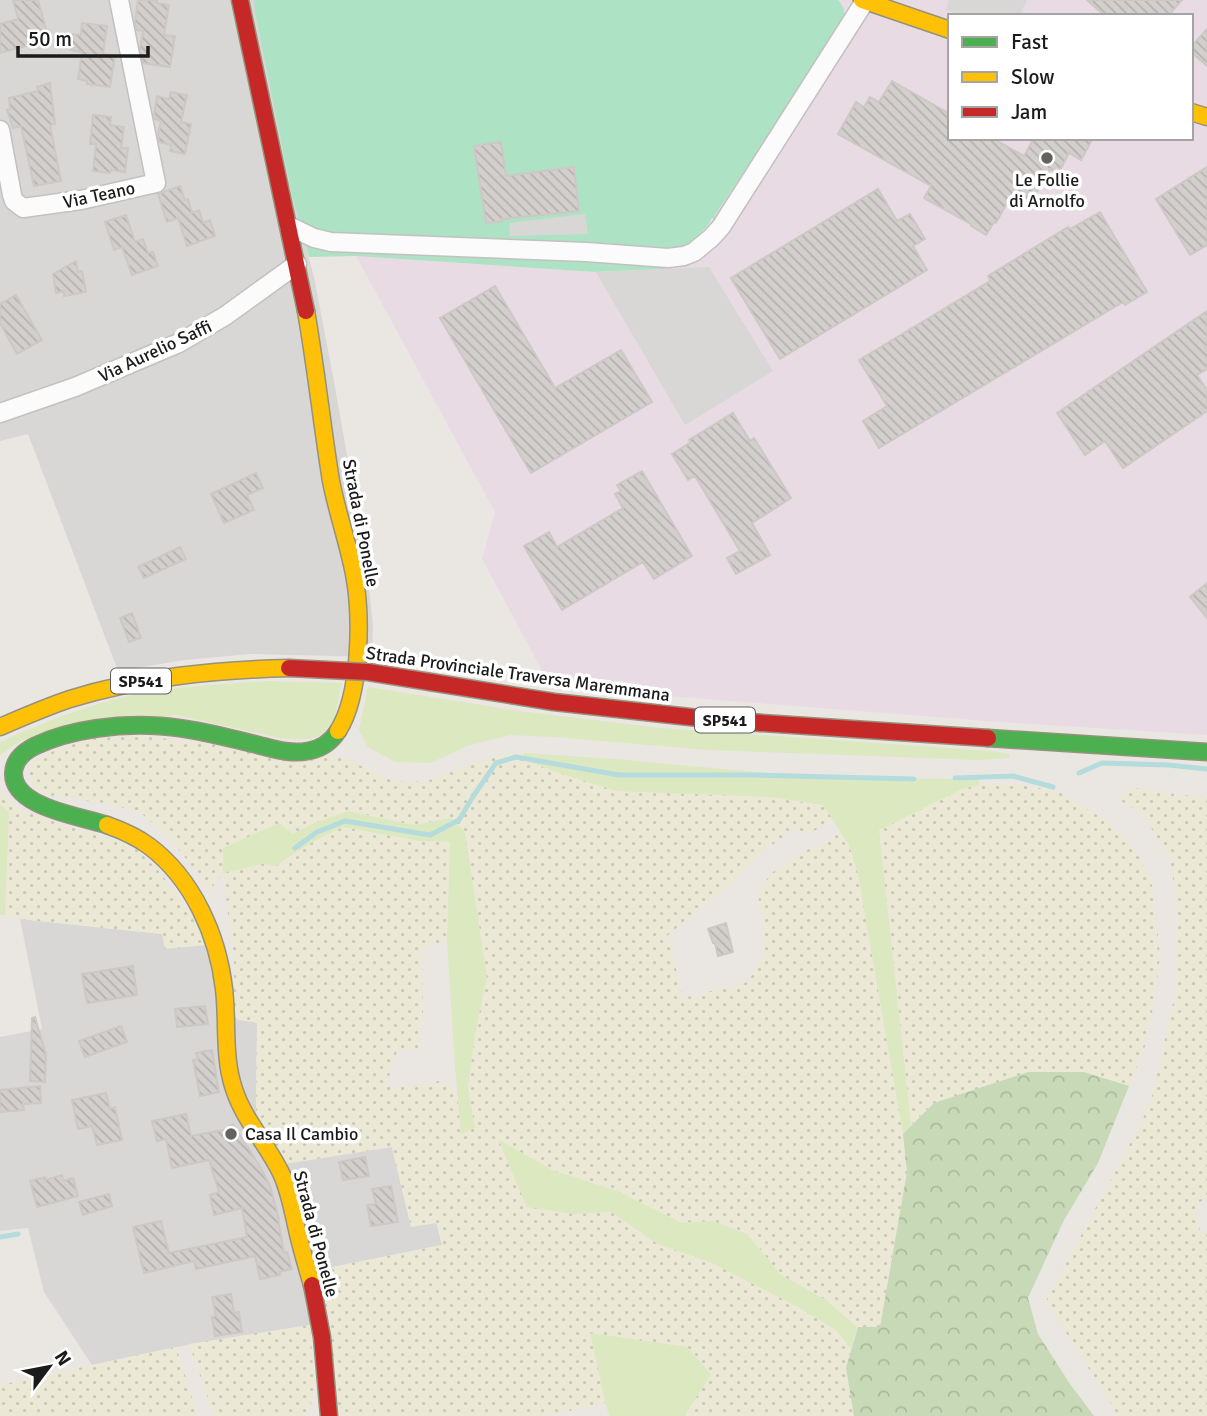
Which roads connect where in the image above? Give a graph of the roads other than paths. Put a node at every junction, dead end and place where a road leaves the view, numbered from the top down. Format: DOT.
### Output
graph roads {
  1 [pos="119,0"];
  2 [pos="240,0"];
  3 [pos="864,1"];
  4 [pos="948,29"];
  5 [pos="0,131"];
  6 [pos="289,226"];
  7 [pos="297,264"];
  8 [pos="0,413"];
  9 [pos="0,727"];
  10 [pos="1207,752"];
  11 [pos="328,1416"];
  1 -- 5 [label="street, Via Teano"];
  2 -- 6 [label="street, Strada di Ponelle"];
  3 -- 4 [label="street"];
  3 -- 6 [label="street"];
  6 -- 7 [label="street, Strada di Ponelle"];
  7 -- 8 [label="street, Via Aurelio Saffi"];
  7 -- 11 [label="street, Strada di Ponelle"];
  9 -- 10 [label="street, Strada Provinciale Traversa Maremmana / SP541, bridge"];
}
